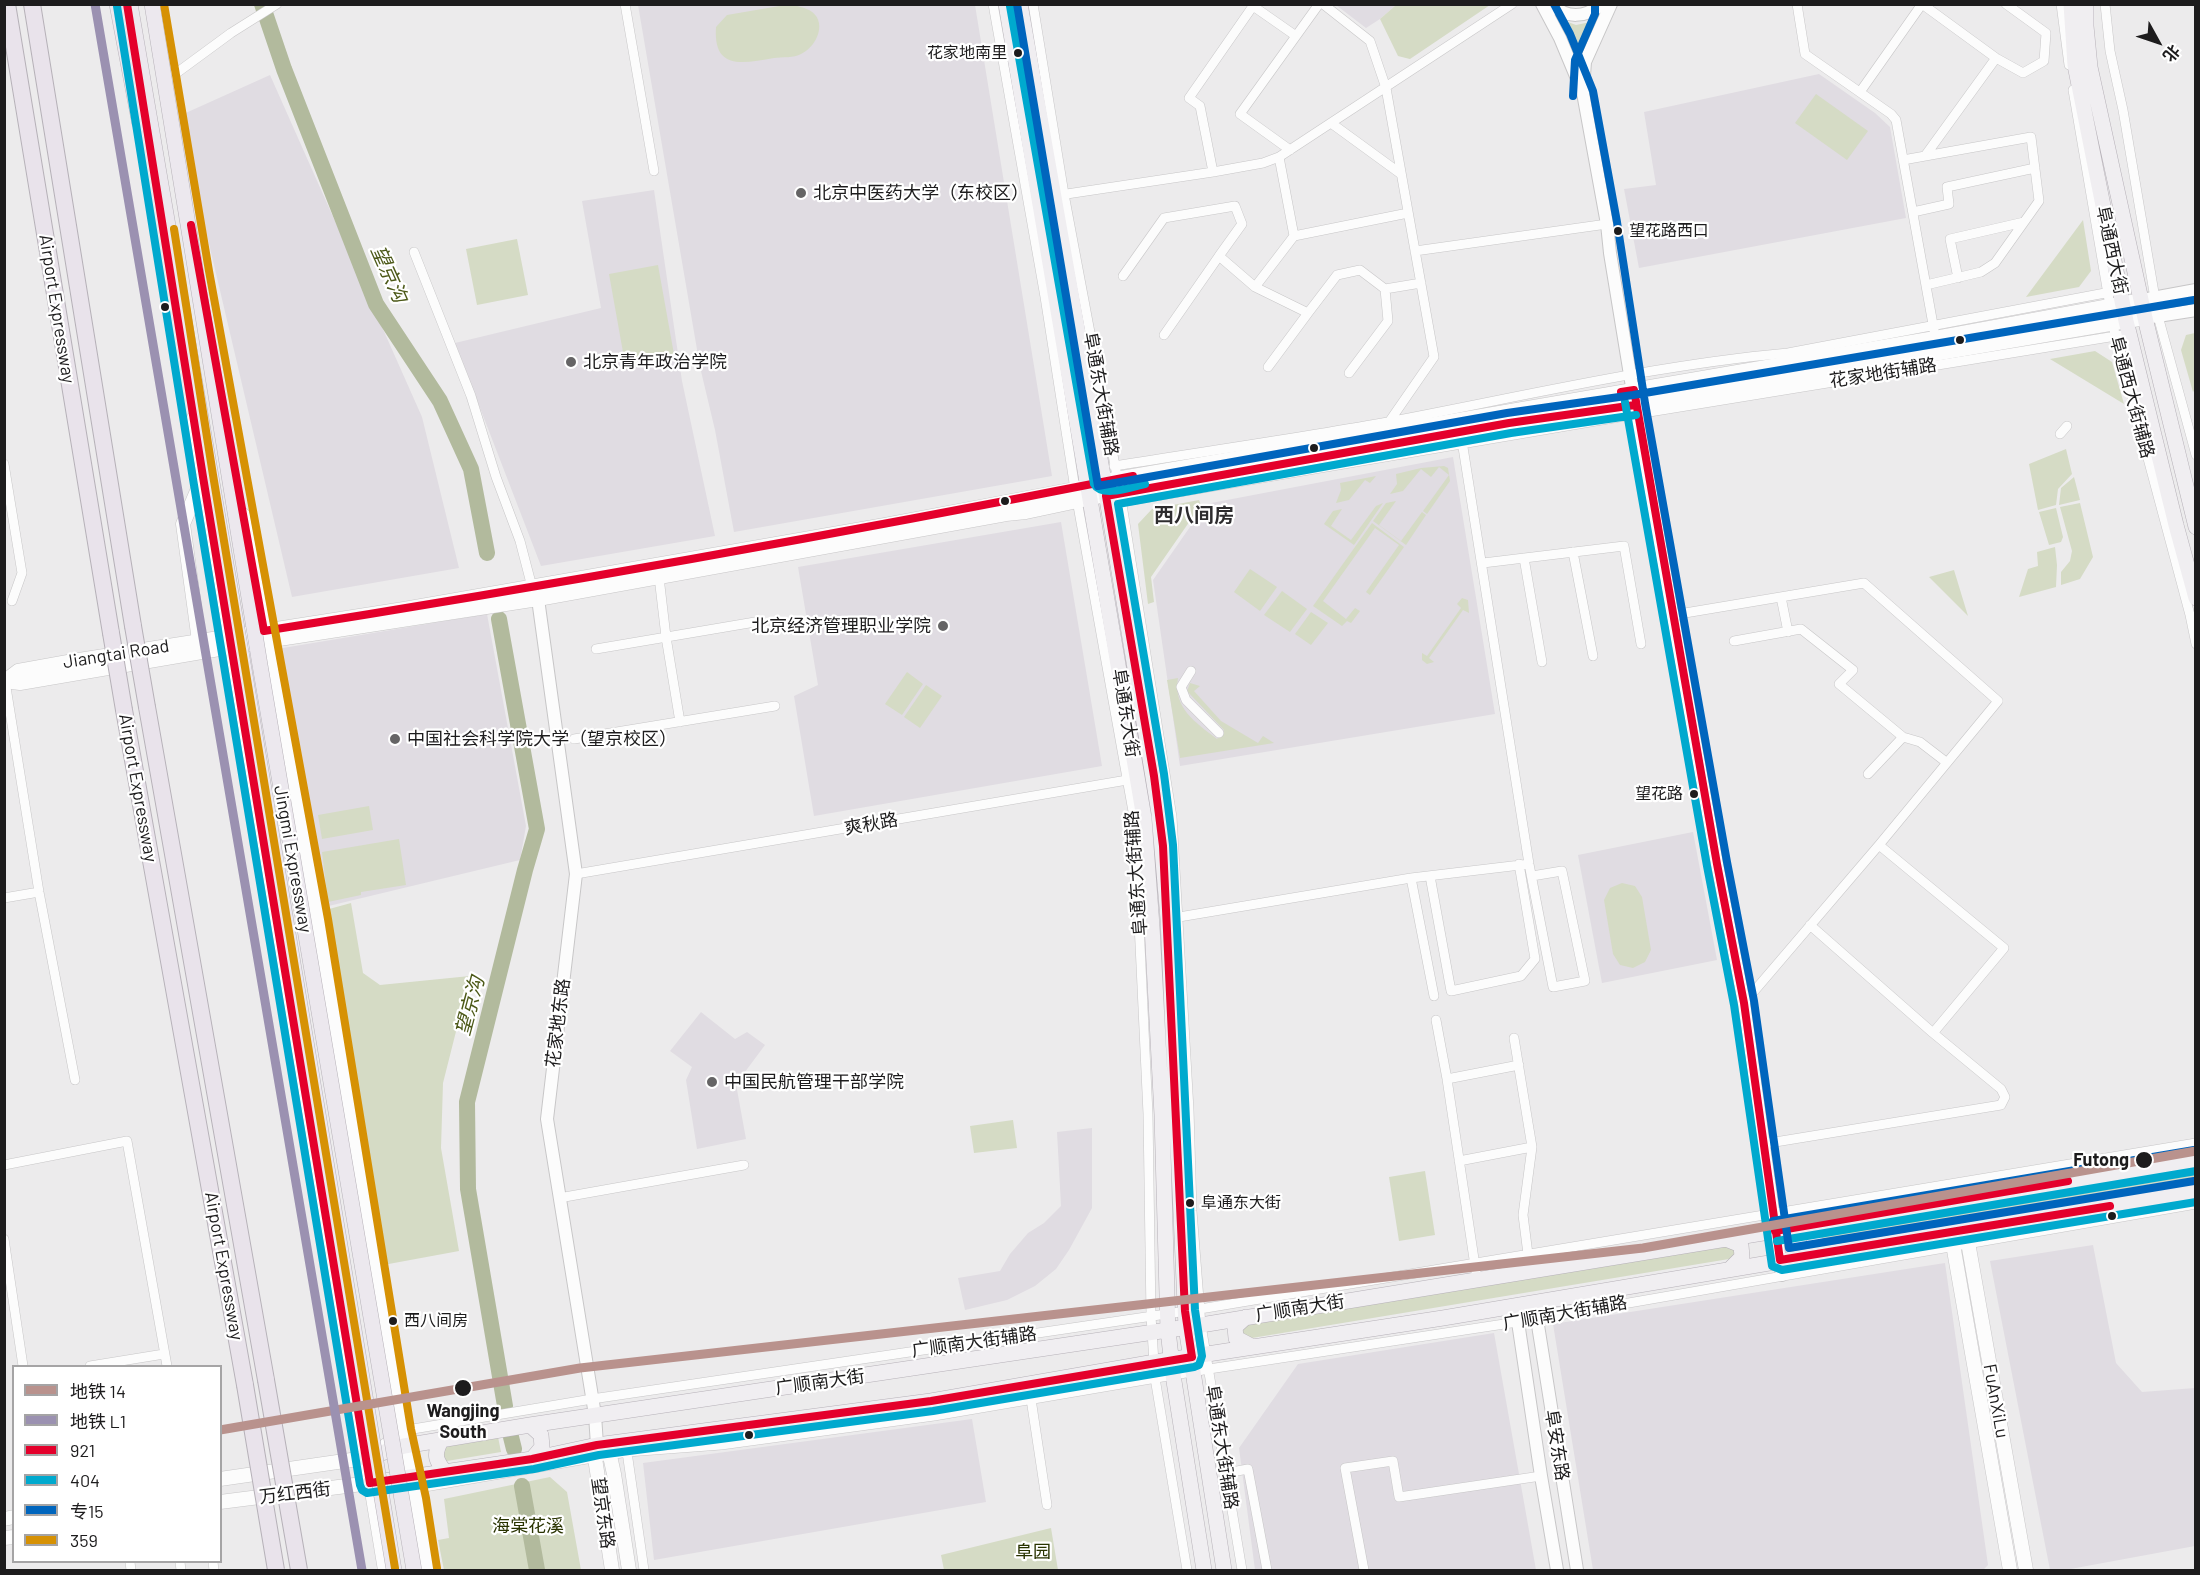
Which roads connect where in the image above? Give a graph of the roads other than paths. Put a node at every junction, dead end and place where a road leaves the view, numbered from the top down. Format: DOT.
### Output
graph roads {
  1 [pos="7,4"];
  2 [pos="32,4"];
  3 [pos="117,4"];
  4 [pos="128,4"];
  5 [pos="152,4"];
  6 [pos="277,4"];
  7 [pos="625,4"];
  8 [pos="993,4"];
  9 [pos="1006,4"];
  10 [pos="1020,4"];
  11 [pos="1033,4"];
  12 [pos="1321,4"];
  13 [pos="1512,4"];
  14 [pos="1611,4"];
  15 [pos="1797,4"];
  16 [pos="2006,4"];
  17 [pos="2061,4"];
  18 [pos="2071,4"];
  19 [pos="2086,4"];
  20 [pos="2105,4"];
  21 [pos="1545,6"];
  22 [pos="1604,9"];
  23 [pos="1296,36"];
  24 [pos="1996,58"];
  25 [pos="166,80"];
  26 [pos="1386,88"];
  27 [pos="1860,92"];
  28 [pos="1583,93"];
  29 [pos="1331,123"];
  30 [pos="1290,150"];
  31 [pos="1925,156"];
  32 [pos="1279,157"];
  33 [pos="1903,160"];
  34 [pos="2035,168"];
  35 [pos="654,171"];
  36 [pos="1213,172"];
  37 [pos="1401,174"];
  38 [pos="160,180"];
  39 [pos="1059,196"];
  40 [pos="1913,212"];
  41 [pos="1408,213"];
  42 [pos="2024,222"];
  43 [pos="1607,224"];
  44 [pos="1294,236"];
  45 [pos="1415,251"];
  46 [pos="414,252"];
  47 [pos="1220,256"];
  48 [pos="1123,276"];
  49 [pos="1958,278"];
  50 [pos="1420,283"];
  51 [pos="1926,285"];
  52 [pos="1255,287"];
  53 [pos="1385,289"];
  54 [pos="2196,290"];
  55 [pos="2115,298"];
  56 [pos="2148,299"];
  57 [pos="2196,310"];
  58 [pos="1308,313"];
  59 [pos="2152,317"];
  60 [pos="2121,328"];
  61 [pos="1934,332"];
  62 [pos="1164,335"];
  63 [pos="1268,367"];
  64 [pos="1349,373"];
  65 [pos="1632,374"];
  66 [pos="1634,390"];
  67 [pos="1636,409"];
  68 [pos="1390,421"];
  69 [pos="1381,434"];
  70 [pos="1462,438"];
  71 [pos="2196,455"];
  72 [pos="4,464"];
  73 [pos="203,477"];
  74 [pos="1114,486"];
  75 [pos="1083,493"];
  76 [pos="2196,527"];
  77 [pos="1574,552"];
  78 [pos="1524,558"];
  79 [pos="1483,563"];
  80 [pos="659,577"];
  81 [pos="535,593"];
  82 [pos="1781,597"];
  83 [pos="2196,598"];
  84 [pos="12,602"];
  85 [pos="1674,615"];
  86 [pos="755,622"];
  87 [pos="1788,632"];
  88 [pos="265,636"];
  89 [pos="666,638"];
  90 [pos="199,641"];
  91 [pos="231,641"];
  92 [pos="1734,641"];
  93 [pos="1641,644"];
  94 [pos="2196,644"];
  95 [pos="596,649"];
  96 [pos="1593,656"];
  97 [pos="1542,662"];
  98 [pos="1191,670"];
  99 [pos="5,681"];
  100 [pos="775,706"];
  101 [pos="680,722"];
  102 [pos="1219,733"];
  103 [pos="1903,737"];
  104 [pos="574,739"];
  105 [pos="1946,762"];
  106 [pos="1869,774"];
  107 [pos="1160,775"];
  108 [pos="1132,780"];
  109 [pos="1879,844"];
  110 [pos="1519,864"];
  111 [pos="1529,864"];
  112 [pos="576,874"];
  113 [pos="1430,876"];
  114 [pos="1532,876"];
  115 [pos="1411,878"];
  116 [pos="39,892"];
  117 [pos="4,898"];
  118 [pos="1173,918"];
  119 [pos="1810,926"];
  120 [pos="1434,996"];
  121 [pos="1744,1003"];
  122 [pos="1436,1020"];
  123 [pos="1934,1033"];
  124 [pos="1514,1038"];
  125 [pos="1519,1065"];
  126 [pos="1447,1079"];
  127 [pos="75,1080"];
  128 [pos="2196,1143"];
  129 [pos="1763,1144"];
  130 [pos="1532,1147"];
  131 [pos="2196,1160"];
  132 [pos="1459,1161"];
  133 [pos="4,1165"];
  134 [pos="744,1165"];
  135 [pos="2196,1191"];
  136 [pos="559,1198"];
  137 [pos="2196,1204"];
  138 [pos="1772,1213"];
  139 [pos="1827,1222"];
  140 [pos="1775,1232"];
  141 [pos="1960,1238"];
  142 [pos="4,1239"];
  143 [pos="1725,1239"];
  144 [pos="1832,1252"];
  145 [pos="1528,1254"];
  146 [pos="1473,1263"];
  147 [pos="1781,1268"];
  148 [pos="1730,1269"];
  149 [pos="1530,1270"];
  150 [pos="1476,1279"];
  151 [pos="1192,1310"];
  152 [pos="15,1311"];
  153 [pos="4,1313"];
  154 [pos="1167,1314"];
  155 [pos="1152,1316"];
  156 [pos="1246,1317"];
  157 [pos="1537,1319"];
  158 [pos="1518,1322"];
  159 [pos="1444,1325"];
  160 [pos="1194,1326"];
  161 [pos="1168,1330"];
  162 [pos="1152,1332"];
  163 [pos="1541,1342"];
  164 [pos="1522,1344"];
  165 [pos="1253,1347"];
  166 [pos="164,1354"];
  167 [pos="1200,1363"];
  168 [pos="23,1365"];
  169 [pos="96,1365"];
  170 [pos="167,1365"];
  171 [pos="1172,1368"];
  172 [pos="1155,1370"];
  173 [pos="1031,1399"];
  174 [pos="594,1407"];
  175 [pos="657,1407"];
  176 [pos="530,1425"];
  177 [pos="662,1436"];
  178 [pos="403,1438"];
  179 [pos="441,1441"];
  180 [pos="596,1452"];
  181 [pos="627,1452"];
  182 [pos="610,1456"];
  183 [pos="365,1458"];
  184 [pos="532,1460"];
  185 [pos="446,1473"];
  186 [pos="1226,1473"];
  187 [pos="1541,1476"];
  188 [pos="222,1479"];
  189 [pos="370,1483"];
  190 [pos="412,1483"];
  191 [pos="222,1502"];
  192 [pos="1047,1505"];
  193 [pos="276,1570"];
  194 [pos="299,1570"];
  195 [pos="385,1570"];
  196 [pos="394,1570"];
  197 [pos="414,1570"];
  198 [pos="427,1570"];
  199 [pos="612,1570"];
  200 [pos="629,1570"];
  201 [pos="645,1570"];
  202 [pos="1187,1570"];
  203 [pos="1204,1570"];
  204 [pos="1224,1570"];
  205 [pos="1242,1570"];
  206 [pos="1267,1570"];
  207 [pos="1364,1570"];
  208 [pos="1557,1570"];
  209 [pos="1577,1570"];
  210 [pos="2010,1570"];
  211 [pos="2026,1570"];
  1 -- 193 [label="highway, Airport Expressway, bridge"];
  2 -- 194 [label="highway, Airport Expressway, bridge"];
  3 -- 38 [label="highway, bridge"];
  4 -- 38 [label="highway, Jingmi Expressway, bridge"];
  4 -- 73 [label="main road"];
  5 -- 25 [label="main road"];
  5 -- 197 [label="highway, Jingmi Expressway, bridge"];
  6 -- 25 [label="street"];
  7 -- 35 [label="street"];
  8 -- 75 [label="street"];
  9 -- 75 [label="main road, 阜通东大街"];
  10 -- 39 [label="main road, 阜通东大街"];
  11 -- 39 [label="street"];
  12 -- 23 [label="street"];
  12 -- 26 [label="street"];
  13 -- 26 [label="street"];
  14 -- 22 [label="street"];
  15 -- 27 [label="street"];
  16 -- 24 [label="street"];
  17 -- 55 [label="street"];
  18 -- 55 [label="main road, 阜通西大街"];
  19 -- 56 [label="main road, 阜通西大街"];
  20 -- 56 [label="street"];
  21 -- 22 [label="street"];
  21 -- 28 [label="street"];
  22 -- 28 [label="street"];
  23 -- 30 [label="street"];
  23 -- 36 [label="street"];
  24 -- 27 [label="street"];
  24 -- 31 [label="street"];
  25 -- 88 [label="main road"];
  26 -- 29 [label="street"];
  26 -- 37 [label="street"];
  27 -- 33 [label="street"];
  28 -- 43 [label="street"];
  29 -- 30 [label="street"];
  29 -- 37 [label="street"];
  30 -- 32 [label="street"];
  31 -- 33 [label="street"];
  31 -- 34 [label="street"];
  32 -- 36 [label="street"];
  32 -- 44 [label="street"];
  33 -- 40 [label="street"];
  34 -- 40 [label="street"];
  34 -- 42 [label="street"];
  36 -- 39 [label="street"];
  37 -- 41 [label="street"];
  38 -- 196 [label="highway, Jingmi Expressway, bridge"];
  39 -- 74 [label="main road, 阜通东大街"];
  40 -- 51 [label="street"];
  41 -- 44 [label="street"];
  41 -- 45 [label="street"];
  42 -- 49 [label="street"];
  42 -- 49 [label="street"];
  43 -- 45 [label="street"];
  43 -- 65 [label="street"];
  44 -- 52 [label="street"];
  45 -- 50 [label="street"];
  46 -- 81 [label="street"];
  47 -- 48 [label="street"];
  47 -- 52 [label="street"];
  47 -- 62 [label="street"];
  49 -- 51 [label="street"];
  50 -- 53 [label="street"];
  50 -- 68 [label="street"];
  51 -- 61 [label="street"];
  52 -- 58 [label="street"];
  53 -- 58 [label="street"];
  53 -- 64 [label="street"];
  54 -- 56 [label="street"];
  55 -- 56 [label="main road"];
  55 -- 60 [label="main road, 阜通西大街"];
  55 -- 61 [label="main road"];
  56 -- 59 [label="main road, 阜通西大街"];
  57 -- 59 [label="street"];
  58 -- 63 [label="street"];
  59 -- 60 [label="main road"];
  59 -- 71 [label="street"];
  59 -- 76 [label="main road, 阜通西大街"];
  60 -- 67 [label="main road"];
  60 -- 83 [label="main road, 阜通西大街"];
  60 -- 94 [label="street, 阜通西大街辅路"];
  61 -- 65 [label="street, 花家地街辅路"];
  61 -- 66 [label="main road"];
  65 -- 66 [label="street"];
  65 -- 68 [label="street, 花家地街辅路"];
  66 -- 67 [label="street"];
  66 -- 69 [label="main road"];
  67 -- 70 [label="main road"];
  67 -- 85 [label="street"];
  68 -- 69 [label="street"];
  68 -- 74 [label="street, 花家地街辅路"];
  69 -- 74 [label="main road"];
  70 -- 74 [label="main road"];
  70 -- 79 [label="street"];
  72 -- 84 [label="street"];
  73 -- 90 [label="main road"];
  73 -- 91 [label="main road"];
  74 -- 75 [label="main road"];
  74 -- 107 [label="main road, 阜通东大街"];
  74 -- 107 [label="street"];
  75 -- 80 [label="main road"];
  75 -- 81 [label="main road"];
  75 -- 108 [label="main road, 阜通东大街"];
  77 -- 78 [label="street"];
  77 -- 93 [label="street"];
  77 -- 96 [label="street"];
  78 -- 79 [label="street"];
  78 -- 97 [label="street"];
  79 -- 111 [label="street"];
  80 -- 81 [label="main road"];
  80 -- 89 [label="street"];
  81 -- 88 [label="main road"];
  81 -- 112 [label="street, 花家地东路"];
  82 -- 85 [label="street"];
  82 -- 87 [label="street"];
  82 -- 105 [label="street"];
  85 -- 121 [label="street"];
  86 -- 89 [label="street"];
  87 -- 92 [label="street"];
  87 -- 103 [label="street"];
  88 -- 91 [label="main road"];
  88 -- 178 [label="main road"];
  89 -- 95 [label="street"];
  89 -- 101 [label="street"];
  90 -- 91 [label="main road, Jiangtai Road"];
  90 -- 99 [label="main road, Jiangtai Road"];
  91 -- 99 [label="main road, Jiangtai Road"];
  91 -- 183 [label="main road"];
  98 -- 102 [label="street"];
  99 -- 116 [label="street"];
  100 -- 101 [label="street"];
  101 -- 104 [label="street"];
  103 -- 105 [label="street"];
  103 -- 106 [label="street"];
  105 -- 109 [label="street"];
  107 -- 108 [label="street, 爽秋路"];
  107 -- 118 [label="main road, 阜通东大街"];
  108 -- 112 [label="street, 爽秋路"];
  108 -- 154 [label="main road, 阜通东大街"];
  108 -- 155 [label="street, 阜通东大街辅路"];
  109 -- 119 [label="street"];
  109 -- 123 [label="street"];
  110 -- 111 [label="street"];
  110 -- 113 [label="street"];
  110 -- 113 [label="street"];
  111 -- 114 [label="street"];
  112 -- 136 [label="street, 花家地东路"];
  113 -- 115 [label="street"];
  114 -- 114 [label="street"];
  115 -- 118 [label="street"];
  115 -- 120 [label="street"];
  116 -- 117 [label="street"];
  116 -- 127 [label="street"];
  118 -- 151 [label="main road, 阜通东大街"];
  119 -- 121 [label="street"];
  119 -- 123 [label="street"];
  121 -- 129 [label="street"];
  122 -- 126 [label="street"];
  123 -- 129 [label="street"];
  124 -- 125 [label="street"];
  125 -- 126 [label="street"];
  125 -- 130 [label="street"];
  126 -- 132 [label="street"];
  128 -- 138 [label="street, 广顺南大街辅路"];
  129 -- 138 [label="street"];
  130 -- 132 [label="street"];
  130 -- 145 [label="street"];
  131 -- 139 [label="main road, 广顺南大街"];
  132 -- 146 [label="street"];
  133 -- 166 [label="street"];
  134 -- 136 [label="street"];
  135 -- 141 [label="main road, 广顺南大街"];
  136 -- 174 [label="street, 花家地东路"];
  137 -- 141 [label="street, 广顺南大街辅路"];
  138 -- 140 [label="street"];
  138 -- 145 [label="street, 广顺南大街辅路"];
  139 -- 140 [label="main road, 广顺南大街"];
  139 -- 144 [label="main road"];
  140 -- 143 [label="main road, 广顺南大街"];
  140 -- 147 [label="street"];
  141 -- 144 [label="main road, 广顺南大街"];
  141 -- 147 [label="street, 广顺南大街辅路"];
  141 -- 210 [label="main road, FuAnXiLu"];
  141 -- 211 [label="main road, FuAnXiLu"];
  142 -- 152 [label="street"];
  143 -- 148 [label="main road"];
  143 -- 149 [label="main road, 广顺南大街"];
  144 -- 147 [label="main road, 广顺南大街"];
  145 -- 146 [label="street, 广顺南大街辅路"];
  145 -- 149 [label="street"];
  146 -- 150 [label="street"];
  146 -- 151 [label="street, 广顺南大街辅路"];
  147 -- 148 [label="main road, 广顺南大街"];
  147 -- 157 [label="street, 广顺南大街辅路"];
  148 -- 159 [label="main road, 广顺南大街"];
  149 -- 150 [label="main road, 广顺南大街"];
  150 -- 156 [label="main road, 广顺南大街"];
  151 -- 154 [label="street, 广顺南大街辅路"];
  151 -- 160 [label="main road, 阜通东大街"];
  152 -- 153 [label="street"];
  152 -- 168 [label="street"];
  154 -- 155 [label="street, 广顺南大街辅路"];
  154 -- 161 [label="main road, 阜通东大街"];
  155 -- 162 [label="street, 阜通东大街辅路"];
  155 -- 174 [label="street, 广顺南大街辅路"];
  156 -- 160 [label="main road, 广顺南大街"];
  156 -- 165 [label="main road"];
  157 -- 158 [label="street, 广顺南大街辅路"];
  157 -- 163 [label="street, 阜安东路"];
  158 -- 159 [label="street, 广顺南大街辅路"];
  158 -- 164 [label="street, 阜安东路"];
  159 -- 165 [label="main road, 广顺南大街"];
  159 -- 167 [label="street, 广顺南大街辅路"];
  160 -- 161 [label="main road, 广顺南大街"];
  160 -- 167 [label="main road, 阜通东大街"];
  161 -- 162 [label="main road, 广顺南大街"];
  161 -- 171 [label="main road, 阜通东大街"];
  162 -- 172 [label="street, 阜通东大街辅路"];
  162 -- 175 [label="main road, 广顺南大街"];
  163 -- 164 [label="street"];
  163 -- 209 [label="street, 阜安东路"];
  164 -- 187 [label="street, 阜安东路"];
  165 -- 167 [label="main road, 广顺南大街"];
  166 -- 169 [label="street"];
  166 -- 170 [label="street"];
  167 -- 171 [label="main road, 广顺南大街"];
  167 -- 186 [label="street, 阜通东大街辅路"];
  167 -- 204 [label="main road, 阜通东大街"];
  171 -- 172 [label="main road, 广顺南大街"];
  171 -- 203 [label="main road, 阜通东大街"];
  172 -- 173 [label="street"];
  172 -- 177 [label="main road, 广顺南大街"];
  172 -- 202 [label="street, 阜通东大街辅路"];
  173 -- 181 [label="street"];
  173 -- 192 [label="street"];
  174 -- 175 [label="main road, 广顺南大街"];
  174 -- 176 [label="main road, 广顺南大街"];
  174 -- 178 [label="street, 广顺南大街辅路"];
  174 -- 180 [label="street, 花家地东路"];
  175 -- 177 [label="main road"];
  176 -- 179 [label="main road, 广顺南大街"];
  176 -- 184 [label="main road"];
  177 -- 180 [label="main road, 广顺南大街"];
  178 -- 179 [label="main road, 广顺南大街"];
  178 -- 183 [label="main road, 广顺南大街"];
  178 -- 190 [label="main road"];
  179 -- 185 [label="main road"];
  180 -- 182 [label="main road, 望京东路"];
  180 -- 184 [label="main road, 广顺南大街"];
  180 -- 190 [label="street"];
  180 -- 199 [label="main road, 望京东路"];
  181 -- 182 [label="street"];
  181 -- 201 [label="street"];
  182 -- 200 [label="main road, 望京东路"];
  183 -- 188 [label="main road, 万红西街"];
  183 -- 189 [label="main road"];
  184 -- 185 [label="main road, 广顺南大街"];
  185 -- 190 [label="main road, 广顺南大街"];
  186 -- 205 [label="street, 阜通东大街辅路"];
  186 -- 206 [label="street"];
  187 -- 207 [label="street"];
  187 -- 208 [label="street, 阜安东路"];
  189 -- 190 [label="main road, 广顺南大街"];
  189 -- 191 [label="main road, 万红西街"];
  189 -- 195 [label="main road"];
  190 -- 198 [label="main road"];
}
